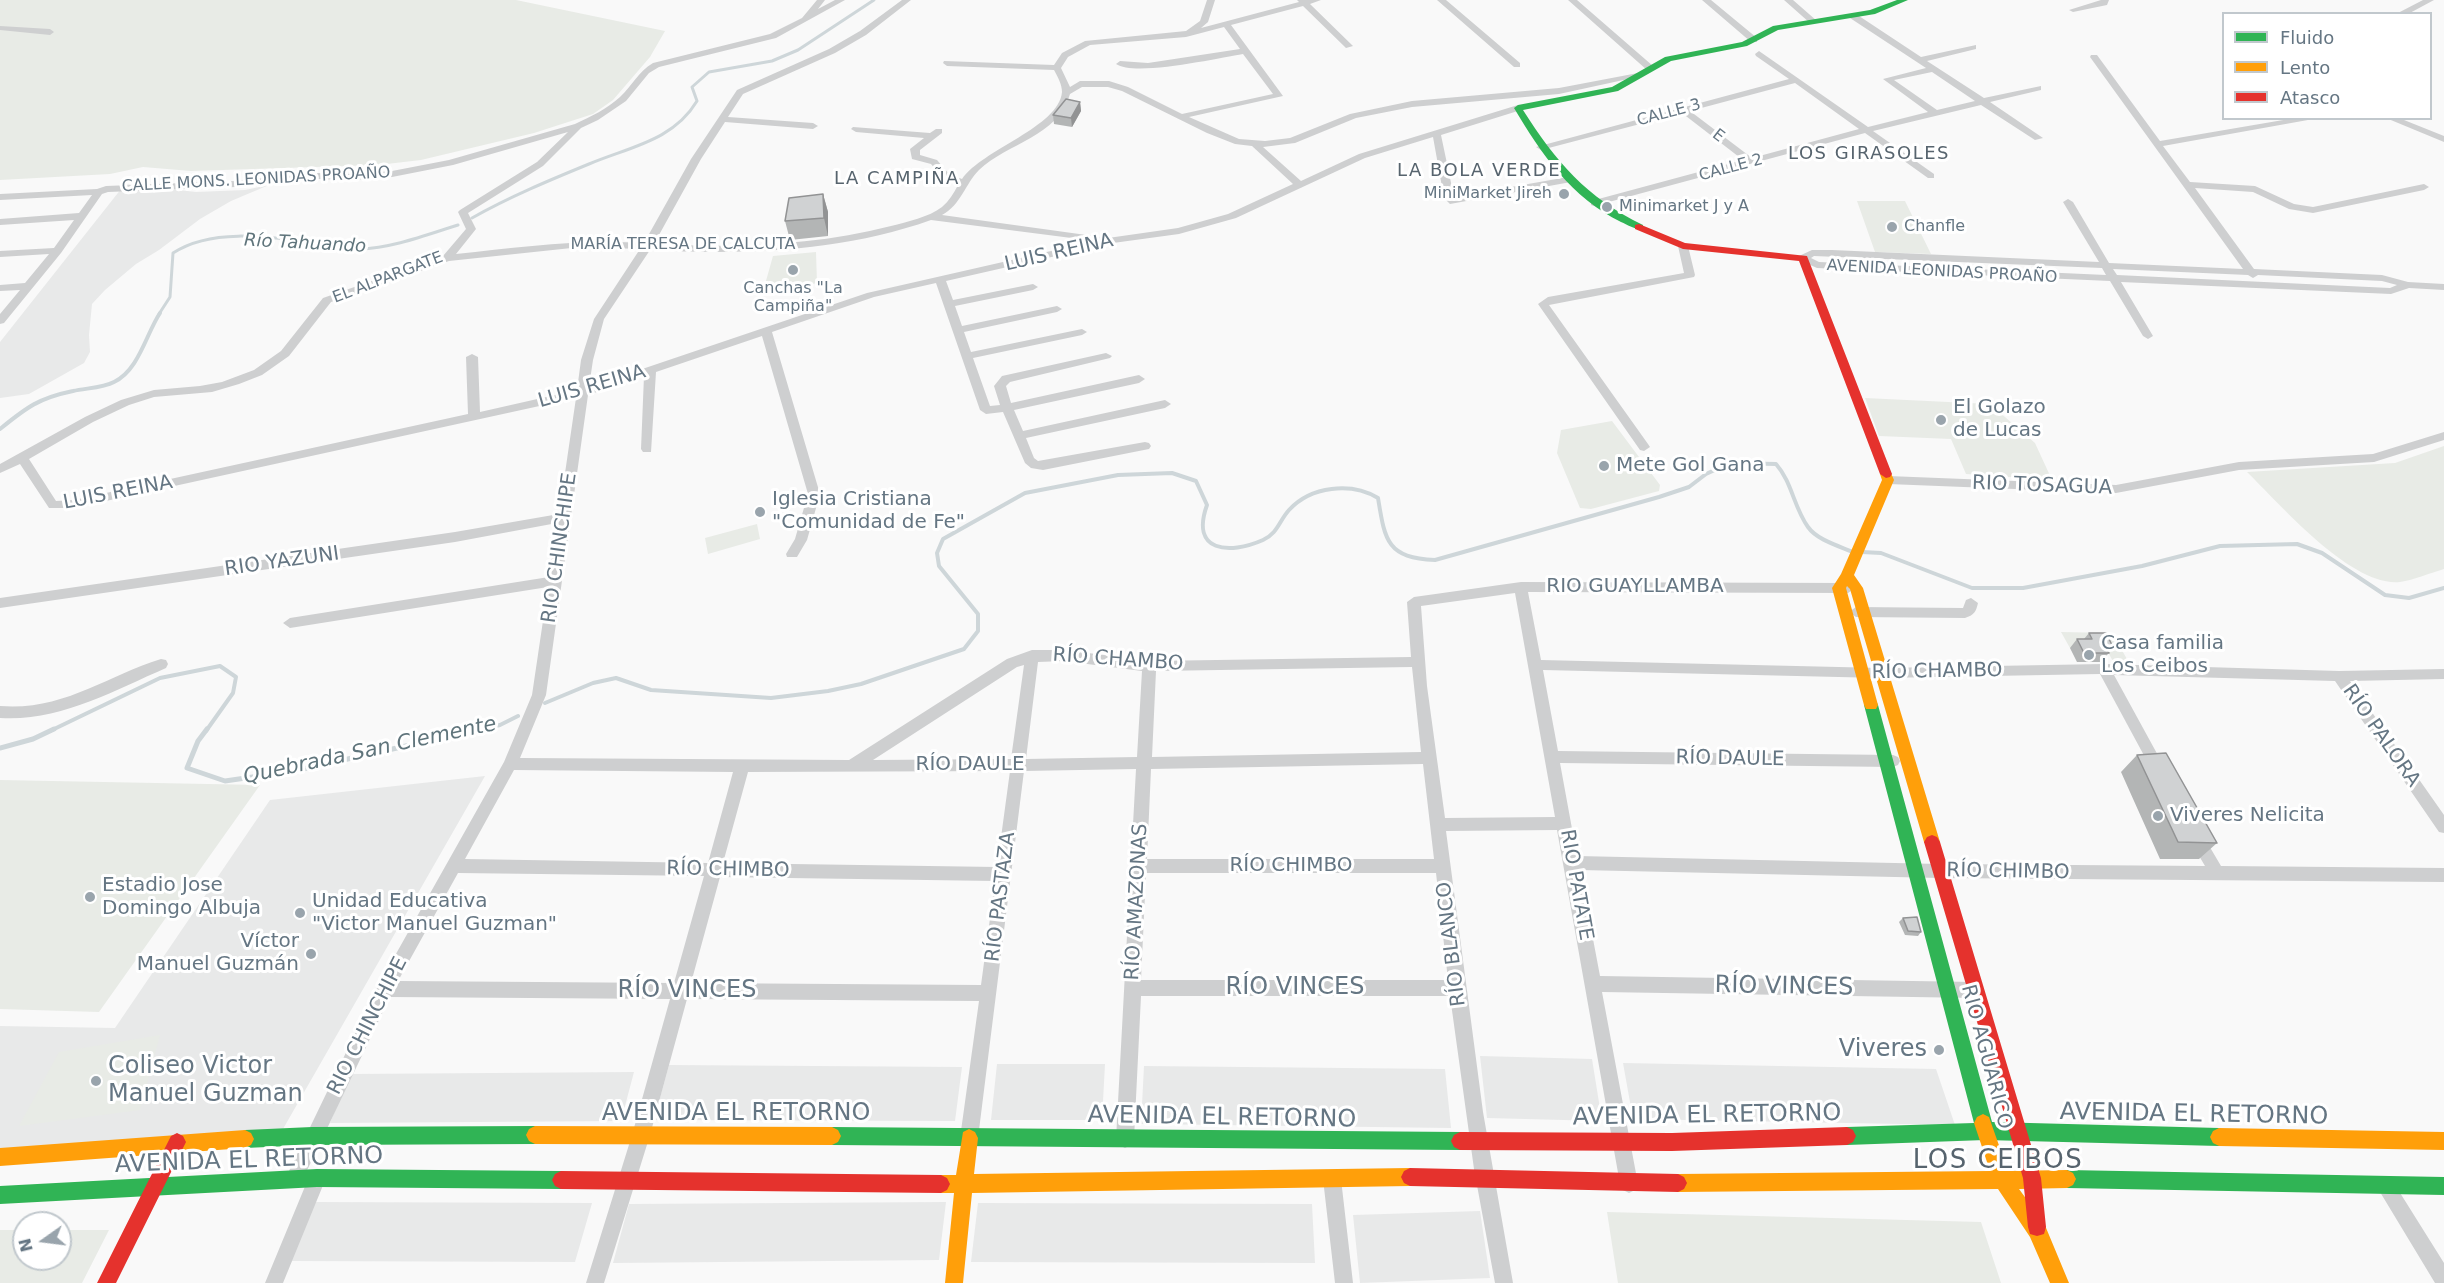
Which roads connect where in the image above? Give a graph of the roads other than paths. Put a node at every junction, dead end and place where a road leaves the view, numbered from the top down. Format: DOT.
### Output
graph roads {
  1 [pos="821,0"];
  2 [pos="841,0"];
  3 [pos="907,0"];
  4 [pos="1211,0"];
  5 [pos="1317,0"];
  6 [pos="1441,0"];
  7 [pos="1572,0"];
  8 [pos="1706,0"];
  9 [pos="1788,0"];
  10 [pos="1904,0"];
  11 [pos="2104,0"];
  12 [pos="2430,0"];
  13 [pos="1303,2"];
  14 [pos="2073,10"];
  15 [pos="2404,12"];
  16 [pos="1853,16"];
  17 [pos="805,20"];
  18 [pos="1814,21"];
  19 [pos="1226,24"];
  20 [pos="0,28"];
  21 [pos="50,32"];
  22 [pos="1186,34"];
  23 [pos="1754,40"];
  24 [pos="1349,46"];
  25 [pos="1973,47"];
  26 [pos="1244,51"];
  27 [pos="1759,54"];
  28 [pos="2094,57"];
  29 [pos="1919,60"];
  30 [pos="947,63"];
  31 [pos="1120,64"];
  32 [pos="1517,65"];
  33 [pos="1058,68"];
  34 [pos="1932,69"];
  35 [pos="1644,72"];
  36 [pos="1797,80"];
  37 [pos="2038,88"];
  38 [pos="1066,93"];
  39 [pos="1980,102"];
  40 [pos="1518,108"];
  41 [pos="1684,110"];
  42 [pos="1935,113"];
  43 [pos="1178,117"];
  44 [pos="722,119"];
  45 [pos="2304,120"];
  46 [pos="2395,120"];
  47 [pos="578,126"];
  48 [pos="813,126"];
  49 [pos="856,129"];
  50 [pos="1866,130"];
  51 [pos="1437,135"];
  52 [pos="2038,138"];
  53 [pos="2444,139"];
  54 [pos="1255,144"];
  55 [pos="2156,144"];
  56 [pos="1541,147"];
  57 [pos="1751,162"];
  58 [pos="1931,176"];
  59 [pos="1568,180"];
  60 [pos="1298,183"];
  61 [pos="964,184"];
  62 [pos="2187,185"];
  63 [pos="2424,187"];
  64 [pos="99,192"];
  65 [pos="0,197"];
  66 [pos="2068,202"];
  67 [pos="1594,203"];
  68 [pos="82,216"];
  69 [pos="930,217"];
  70 [pos="0,222"];
  71 [pos="1113,240"];
  72 [pos="648,245"];
  73 [pos="1683,246"];
  74 [pos="57,251"];
  75 [pos="0,254"];
  76 [pos="447,258"];
  77 [pos="1803,258"];
  78 [pos="2106,266"];
  79 [pos="2250,272"];
  80 [pos="940,279"];
  81 [pos="2115,280"];
  82 [pos="2408,285"];
  83 [pos="28,286"];
  84 [pos="2261,286"];
  85 [pos="1033,287"];
  86 [pos="2444,287"];
  87 [pos="0,288"];
  88 [pos="949,304"];
  89 [pos="1057,309"];
  90 [pos="0,321"];
  91 [pos="958,330"];
  92 [pos="766,331"];
  93 [pos="1082,332"];
  94 [pos="2148,336"];
  95 [pos="967,356"];
  96 [pos="1106,356"];
  97 [pos="472,357"];
  98 [pos="650,370"];
  99 [pos="1139,379"];
  100 [pos="582,393"];
  101 [pos="1165,404"];
  102 [pos="1007,408"];
  103 [pos="474,417"];
  104 [pos="1019,436"];
  105 [pos="2444,436"];
  106 [pos="1145,446"];
  107 [pos="1644,447"];
  108 [pos="647,449"];
  109 [pos="22,458"];
  110 [pos="0,469"];
  111 [pos="1888,480"];
  112 [pos="564,517"];
  113 [pos="792,554"];
  114 [pos="1848,573"];
  115 [pos="555,581"];
  116 [pos="1521,587"];
  117 [pos="1839,588"];
  118 [pos="1856,588"];
  119 [pos="1414,602"];
  120 [pos="0,603"];
  121 [pos="1971,603"];
  122 [pos="1845,612"];
  123 [pos="1864,613"];
  124 [pos="290,623"];
  125 [pos="1032,655"];
  126 [pos="1416,662"];
  127 [pos="160,664"];
  128 [pos="1536,665"];
  129 [pos="1149,666"];
  130 [pos="2104,669"];
  131 [pos="1861,672"];
  132 [pos="1881,673"];
  133 [pos="2444,674"];
  134 [pos="2339,676"];
  135 [pos="0,712"];
  136 [pos="1552,757"];
  137 [pos="1430,758"];
  138 [pos="1885,761"];
  139 [pos="1907,761"];
  140 [pos="510,764"];
  141 [pos="1144,764"];
  142 [pos="1018,765"];
  143 [pos="850,766"];
  144 [pos="742,767"];
  145 [pos="2164,780"];
  146 [pos="1565,823"];
  147 [pos="1438,825"];
  148 [pos="2444,826"];
  149 [pos="2191,827"];
  150 [pos="1572,863"];
  151 [pos="453,866"];
  152 [pos="1139,866"];
  153 [pos="1443,866"];
  154 [pos="714,870"];
  155 [pos="1915,870"];
  156 [pos="1940,871"];
  157 [pos="1004,874"];
  158 [pos="2217,874"];
  159 [pos="2444,875"];
  160 [pos="1594,984"];
  161 [pos="1133,988"];
  162 [pos="1457,988"];
  163 [pos="385,989"];
  164 [pos="1947,990"];
  165 [pos="1975,990"];
  166 [pos="680,991"];
  167 [pos="988,993"];
  168 [pos="1985,1131"];
  169 [pos="2017,1133"];
  170 [pos="640,1135"];
  171 [pos="312,1136"];
  172 [pos="969,1138"];
  173 [pos="1125,1139"];
  174 [pos="2444,1141"];
  175 [pos="177,1142"];
  176 [pos="1623,1142"];
  177 [pos="1477,1143"];
  178 [pos="0,1157"];
  179 [pos="1482,1176"];
  180 [pos="317,1178"];
  181 [pos="2032,1178"];
  182 [pos="294,1179"];
  183 [pos="1332,1179"];
  184 [pos="2002,1179"];
  185 [pos="627,1180"];
  186 [pos="963,1184"];
  187 [pos="1629,1184"];
  188 [pos="157,1185"];
  189 [pos="2386,1186"];
  190 [pos="2444,1186"];
  191 [pos="0,1195"];
  192 [pos="2037,1230"];
  193 [pos="2444,1280"];
  194 [pos="106,1283"];
  195 [pos="274,1283"];
  196 [pos="596,1283"];
  197 [pos="954,1283"];
  198 [pos="1344,1283"];
  199 [pos="1504,1283"];
  200 [pos="2060,1283"];
  1 -- 17 [label="street, CALLE MONS. LEONIDAS PROAÑO"];
  2 -- 17 [label="street"];
  3 -- 44 [label="street, RIO CHINCHIPE"];
  4 -- 22 [label="street"];
  5 -- 13 [label="street"];
  6 -- 32 [label="street"];
  7 -- 35 [label="street"];
  8 -- 23 [label="street"];
  9 -- 18 [label="street"];
  10 -- 16 [label="main road"];
  11 -- 14 [label="street"];
  12 -- 15 [label="street"];
  13 -- 19 [label="street"];
  13 -- 24 [label="street"];
  16 -- 18 [label="main road"];
  16 -- 29 [label="street"];
  17 -- 47 [label="street, CALLE MONS. LEONIDAS PROAÑO"];
  18 -- 23 [label="main road"];
  19 -- 22 [label="street"];
  19 -- 26 [label="street"];
  20 -- 21 [label="street"];
  22 -- 33 [label="street"];
  23 -- 35 [label="main road"];
  25 -- 29 [label="street"];
  26 -- 31 [label="street"];
  26 -- 43 [label="street"];
  27 -- 36 [label="street"];
  28 -- 55 [label="street"];
  29 -- 34 [label="street"];
  30 -- 33 [label="street"];
  33 -- 38 [label="street"];
  34 -- 39 [label="street"];
  34 -- 42 [label="street"];
  35 -- 40 [label="main road"];
  35 -- 54 [label="street"];
  36 -- 41 [label="street, CALLE 3"];
  36 -- 50 [label="street"];
  37 -- 39 [label="street, CALLE 2"];
  38 -- 43 [label="street"];
  38 -- 61 [label="street, MARÍA TERESA DE CALCUTA"];
  39 -- 42 [label="street, CALLE 2"];
  39 -- 52 [label="street"];
  40 -- 51 [label="street, LUIS REINA"];
  40 -- 56 [label="main road"];
  41 -- 56 [label="street, CALLE 3"];
  41 -- 57 [label="street, E"];
  42 -- 50 [label="street, CALLE 2"];
  43 -- 54 [label="street"];
  44 -- 48 [label="street"];
  44 -- 72 [label="street, RIO CHINCHIPE"];
  45 -- 55 [label="street"];
  46 -- 53 [label="street"];
  47 -- 64 [label="street, CALLE MONS. LEONIDAS PROAÑO"];
  47 -- 76 [label="street, EL ALPARGATE"];
  49 -- 61 [label="street"];
  50 -- 57 [label="street, CALLE 2"];
  50 -- 58 [label="street"];
  51 -- 59 [label="street"];
  51 -- 60 [label="street, LUIS REINA"];
  54 -- 60 [label="street"];
  55 -- 62 [label="street"];
  56 -- 59 [label="main road"];
  57 -- 67 [label="street, CALLE 2"];
  59 -- 67 [label="main road"];
  60 -- 71 [label="street, LUIS REINA"];
  61 -- 69 [label="street, MARÍA TERESA DE CALCUTA"];
  62 -- 63 [label="street"];
  62 -- 79 [label="street"];
  64 -- 65 [label="street, CALLE MONS. LEONIDAS PROAÑO"];
  64 -- 68 [label="street"];
  66 -- 78 [label="street"];
  67 -- 73 [label="main road"];
  68 -- 70 [label="street"];
  68 -- 74 [label="street"];
  69 -- 71 [label="street"];
  69 -- 72 [label="street, MARÍA TERESA DE CALCUTA"];
  71 -- 80 [label="street, LUIS REINA"];
  72 -- 76 [label="street, MARÍA TERESA DE CALCUTA"];
  72 -- 100 [label="street, RIO CHINCHIPE"];
  73 -- 77 [label="main road"];
  73 -- 107 [label="street"];
  74 -- 75 [label="street"];
  74 -- 83 [label="street"];
  76 -- 109 [label="street, EL ALPARGATE"];
  77 -- 78 [label="street, AVENIDA LEONIDAS PROAÑO"];
  77 -- 81 [label="street, AVENIDA LEONIDAS PROAÑO"];
  77 -- 111 [label="main road"];
  78 -- 79 [label="street, AVENIDA LEONIDAS PROAÑO"];
  78 -- 81 [label="street"];
  79 -- 82 [label="street, AVENIDA LEONIDAS PROAÑO"];
  79 -- 84 [label="street"];
  80 -- 88 [label="street"];
  80 -- 92 [label="street, LUIS REINA"];
  81 -- 84 [label="street, AVENIDA LEONIDAS PROAÑO"];
  81 -- 94 [label="street"];
  82 -- 84 [label="street, AVENIDA LEONIDAS PROAÑO"];
  82 -- 86 [label="street"];
  83 -- 87 [label="street"];
  83 -- 90 [label="street"];
  85 -- 88 [label="street"];
  88 -- 91 [label="street"];
  89 -- 91 [label="street"];
  91 -- 95 [label="street"];
  92 -- 98 [label="street, LUIS REINA"];
  92 -- 113 [label="street"];
  93 -- 95 [label="street"];
  95 -- 102 [label="street"];
  96 -- 102 [label="street"];
  97 -- 103 [label="street"];
  98 -- 100 [label="street, LUIS REINA"];
  98 -- 108 [label="street"];
  99 -- 102 [label="street"];
  100 -- 103 [label="street, LUIS REINA"];
  100 -- 112 [label="street, RIO CHINCHIPE"];
  101 -- 104 [label="street"];
  102 -- 104 [label="street"];
  103 -- 109 [label="street, LUIS REINA"];
  104 -- 106 [label="street"];
  105 -- 111 [label="street, RIO TOSAGUA"];
  109 -- 110 [label="street, EL ALPARGATE"];
  111 -- 114 [label="main road"];
  112 -- 115 [label="street, RIO CHINCHIPE"];
  112 -- 120 [label="street, RIO YAZUNI"];
  114 -- 117 [label="main road"];
  114 -- 118 [label="main road, RIO AGUARICO"];
  115 -- 124 [label="street"];
  115 -- 140 [label="street, RIO CHINCHIPE"];
  116 -- 117 [label="street, RIO GUAYLLAMBA"];
  116 -- 119 [label="street, RIO GUAYLLAMBA"];
  116 -- 128 [label="street, RIO PATATE"];
  117 -- 118 [label="street, RIO GUAYLLAMBA"];
  117 -- 122 [label="main road, RIO AGUARICO"];
  118 -- 123 [label="main road, RIO AGUARICO"];
  119 -- 126 [label="street, RÍO BLANCO"];
  121 -- 123 [label="street"];
  122 -- 123 [label="street"];
  122 -- 131 [label="main road, RIO AGUARICO"];
  123 -- 132 [label="main road, RIO AGUARICO"];
  125 -- 129 [label="street, RÍO CHAMBO"];
  125 -- 142 [label="street, RÍO PASTAZA"];
  125 -- 143 [label="street, RÍO CHAMBO"];
  126 -- 129 [label="street, RÍO CHAMBO"];
  126 -- 137 [label="street, RÍO BLANCO"];
  127 -- 135 [label="street"];
  128 -- 131 [label="street, RÍO CHAMBO"];
  128 -- 136 [label="street, RIO PATATE"];
  129 -- 141 [label="street, RÍO AMAZONAS"];
  130 -- 132 [label="street, RÍO CHAMBO"];
  130 -- 134 [label="street, RÍO CHAMBO"];
  130 -- 145 [label="street"];
  131 -- 132 [label="street, RÍO CHAMBO"];
  131 -- 138 [label="main road, RIO AGUARICO"];
  132 -- 139 [label="main road, RIO AGUARICO"];
  133 -- 134 [label="street, RÍO CHAMBO"];
  134 -- 148 [label="street, RÍO PALORA"];
  136 -- 138 [label="street, RÍO DAULE"];
  136 -- 146 [label="street, RIO PATATE"];
  137 -- 141 [label="street, RÍO DAULE"];
  137 -- 147 [label="street, RÍO BLANCO"];
  138 -- 139 [label="street, RÍO DAULE"];
  138 -- 155 [label="main road, RIO AGUARICO"];
  139 -- 156 [label="main road, RIO AGUARICO"];
  140 -- 144 [label="street, RÍO DAULE"];
  140 -- 151 [label="street, RIO CHINCHIPE"];
  141 -- 142 [label="street, RÍO DAULE"];
  141 -- 152 [label="street, RÍO AMAZONAS"];
  142 -- 143 [label="street, RÍO DAULE"];
  142 -- 157 [label="street, RÍO PASTAZA"];
  143 -- 144 [label="street, RÍO DAULE"];
  144 -- 154 [label="street"];
  146 -- 147 [label="street"];
  146 -- 150 [label="street, RIO PATATE"];
  147 -- 153 [label="street, RÍO BLANCO"];
  149 -- 158 [label="street"];
  150 -- 155 [label="street, RÍO CHIMBO"];
  150 -- 160 [label="street, RIO PATATE"];
  151 -- 154 [label="street, RÍO CHIMBO"];
  151 -- 163 [label="street, RIO CHINCHIPE"];
  152 -- 153 [label="street, RÍO CHIMBO"];
  152 -- 161 [label="street, RÍO AMAZONAS"];
  153 -- 162 [label="street, RÍO BLANCO"];
  154 -- 157 [label="street, RÍO CHIMBO"];
  154 -- 166 [label="street"];
  155 -- 156 [label="street, RÍO CHIMBO"];
  155 -- 164 [label="main road, RIO AGUARICO"];
  156 -- 158 [label="street, RÍO CHIMBO"];
  156 -- 165 [label="main road, RIO AGUARICO"];
  157 -- 167 [label="street, RÍO PASTAZA"];
  158 -- 159 [label="street, RÍO CHIMBO"];
  160 -- 164 [label="street, RÍO VINCES"];
  160 -- 176 [label="street, RIO PATATE"];
  161 -- 162 [label="street, RÍO VINCES"];
  161 -- 173 [label="street, RÍO AMAZONAS"];
  162 -- 177 [label="street, RÍO BLANCO"];
  163 -- 166 [label="street, RÍO VINCES"];
  163 -- 171 [label="street, RIO CHINCHIPE"];
  164 -- 165 [label="street, RÍO VINCES"];
  164 -- 168 [label="main road, RIO AGUARICO"];
  165 -- 169 [label="main road, RIO AGUARICO"];
  166 -- 167 [label="street, RÍO VINCES"];
  166 -- 170 [label="street"];
  167 -- 172 [label="street, RÍO PASTAZA"];
  168 -- 169 [label="main road, AVENIDA EL RETORNO"];
  168 -- 176 [label="main road, AVENIDA EL RETORNO"];
  168 -- 184 [label="main road, RIO AGUARICO"];
  169 -- 174 [label="main road, AVENIDA EL RETORNO"];
  169 -- 181 [label="main road, RIO AGUARICO"];
  170 -- 171 [label="main road, AVENIDA EL RETORNO"];
  170 -- 172 [label="main road, AVENIDA EL RETORNO"];
  170 -- 185 [label="street"];
  171 -- 175 [label="main road, AVENIDA EL RETORNO"];
  171 -- 182 [label="street, RIO CHINCHIPE"];
  172 -- 173 [label="main road, AVENIDA EL RETORNO"];
  172 -- 186 [label="main road"];
  173 -- 177 [label="main road, AVENIDA EL RETORNO"];
  175 -- 178 [label="main road, AVENIDA EL RETORNO"];
  175 -- 188 [label="main road"];
  176 -- 177 [label="main road, AVENIDA EL RETORNO"];
  176 -- 187 [label="street, RIO PATATE"];
  177 -- 179 [label="street, RÍO BLANCO"];
  179 -- 183 [label="main road, AVENIDA EL RETORNO"];
  179 -- 187 [label="main road, AVENIDA EL RETORNO"];
  179 -- 199 [label="street, RÍO BLANCO"];
  180 -- 182 [label="main road, AVENIDA EL RETORNO"];
  180 -- 185 [label="main road, AVENIDA EL RETORNO"];
  180 -- 195 [label="street"];
  181 -- 184 [label="main road, AVENIDA EL RETORNO"];
  181 -- 189 [label="main road, AVENIDA EL RETORNO"];
  181 -- 192 [label="main road, RIO AGUARICO"];
  182 -- 188 [label="main road, AVENIDA EL RETORNO"];
  183 -- 186 [label="main road, AVENIDA EL RETORNO"];
  183 -- 198 [label="street"];
  184 -- 187 [label="main road, AVENIDA EL RETORNO"];
  184 -- 192 [label="main road, RIO AGUARICO"];
  185 -- 186 [label="main road, AVENIDA EL RETORNO"];
  185 -- 196 [label="street"];
  186 -- 197 [label="main road"];
  188 -- 191 [label="main road, AVENIDA EL RETORNO"];
  188 -- 194 [label="main road"];
  189 -- 190 [label="main road, AVENIDA EL RETORNO"];
  189 -- 193 [label="street"];
  192 -- 200 [label="main road"];
}
